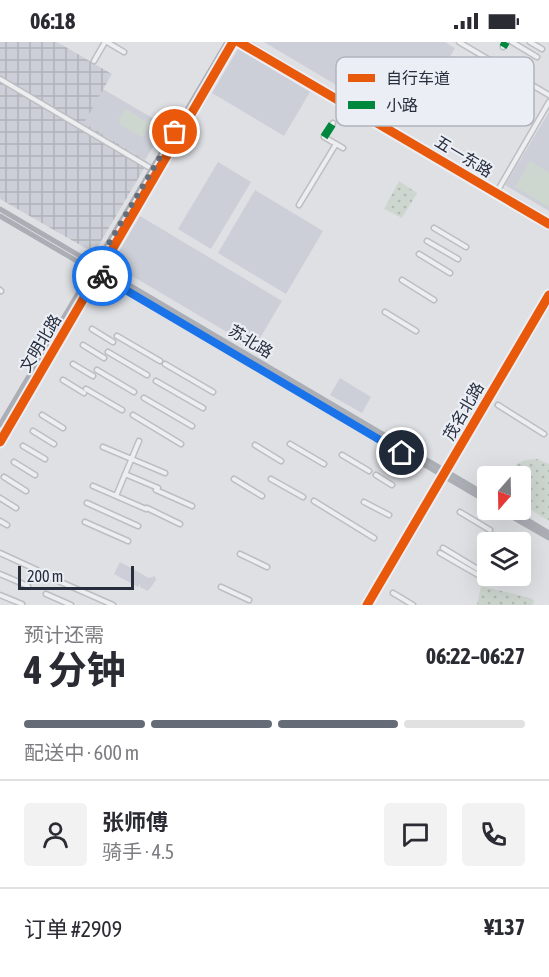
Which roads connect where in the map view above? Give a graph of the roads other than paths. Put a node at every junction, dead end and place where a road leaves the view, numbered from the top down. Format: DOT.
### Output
graph roads {
  1 [pos="106,42"];
  2 [pos="227,42"];
  3 [pos="233,42"];
  4 [pos="239,42"];
  5 [pos="247,42"];
  6 [pos="459,42"];
  7 [pos="506,42"];
  8 [pos="512,42"];
  9 [pos="530,42"];
  10 [pos="503,47"];
  11 [pos="542,49"];
  12 [pos="124,52"];
  13 [pos="484,57"];
  14 [pos="537,57"];
  15 [pos="94,61"];
  16 [pos="0,79"];
  17 [pos="534,86"];
  18 [pos="336,94"];
  19 [pos="549,95"];
  20 [pos="336,99"];
  21 [pos="549,102"];
  22 [pos="333,123"];
  23 [pos="382,126"];
  24 [pos="389,126"];
  25 [pos="336,144"];
  26 [pos="343,148"];
  27 [pos="153,169"];
  28 [pos="498,190"];
  29 [pos="299,205"];
  30 [pos="0,209"];
  31 [pos="0,216"];
  32 [pos="549,220"];
  33 [pos="549,224"];
  34 [pos="434,228"];
  35 [pos="427,241"];
  36 [pos="466,247"];
  37 [pos="419,254"];
  38 [pos="458,260"];
  39 [pos="97,269"];
  40 [pos="450,273"];
  41 [pos="402,280"];
  42 [pos="549,295"];
  43 [pos="434,300"];
  44 [pos="385,312"];
  45 [pos="92,329"];
  46 [pos="416,331"];
  47 [pos="117,336"];
  48 [pos="114,342"];
  49 [pos="83,345"];
  50 [pos="108,352"];
  51 [pos="104,358"];
  52 [pos="160,361"];
  53 [pos="73,364"];
  54 [pos="165,364"];
  55 [pos="97,370"];
  56 [pos="147,375"];
  57 [pos="93,376"];
  58 [pos="63,380"];
  59 [pos="156,381"];
  60 [pos="134,392"];
  61 [pos="213,392"];
  62 [pos="144,398"];
  63 [pos="498,405"];
  64 [pos="203,408"];
  65 [pos="122,410"];
  66 [pos="42,415"];
  67 [pos="133,415"];
  68 [pos="0,425"];
  69 [pos="192,426"];
  70 [pos="63,428"];
  71 [pos="33,431"];
  72 [pos="544,434"];
  73 [pos="139,441"];
  74 [pos="0,442"];
  75 [pos="54,444"];
  76 [pos="181,444"];
  77 [pos="290,444"];
  78 [pos="255,445"];
  79 [pos="23,446"];
  80 [pos="103,447"];
  81 [pos="342,455"];
  82 [pos="45,459"];
  83 [pos="132,459"];
  84 [pos="281,461"];
  85 [pos="14,462"];
  86 [pos="324,464"];
  87 [pos="369,471"];
  88 [pos="165,473"];
  89 [pos="125,474"];
  90 [pos="444,474"];
  91 [pos="35,475"];
  92 [pos="376,475"];
  93 [pos="4,477"];
  94 [pos="234,478"];
  95 [pos="271,478"];
  96 [pos="392,485"];
  97 [pos="93,486"];
  98 [pos="477,490"];
  99 [pos="26,491"];
  100 [pos="477,495"];
  101 [pos="116,496"];
  102 [pos="262,496"];
  103 [pos="303,497"];
  104 [pos="0,498"];
  105 [pos="314,501"];
  106 [pos="364,502"];
  107 [pos="87,503"];
  108 [pos="192,506"];
  109 [pos="16,508"];
  110 [pos="460,512"];
  111 [pos="388,515"];
  112 [pos="518,520"];
  113 [pos="528,520"];
  114 [pos="0,521"];
  115 [pos="85,522"];
  116 [pos="180,524"];
  117 [pos="7,525"];
  118 [pos="138,526"];
  119 [pos="490,530"];
  120 [pos="549,533"];
  121 [pos="374,538"];
  122 [pos="549,538"];
  123 [pos="128,541"];
  124 [pos="0,554"];
  125 [pos="240,554"];
  126 [pos="267,567"];
  127 [pos="477,569"];
  128 [pos="37,570"];
  129 [pos="0,574"];
  130 [pos="477,574"];
  131 [pos="47,576"];
  132 [pos="28,586"];
  133 [pos="221,587"];
  134 [pos="393,593"];
  135 [pos="46,594"];
  136 [pos="0,595"];
  137 [pos="249,600"];
  138 [pos="22,604"];
  139 [pos="71,605"];
  140 [pos="113,605"];
  141 [pos="367,605"];
  142 [pos="413,605"];
  1 -- 12 [label="street"];
  1 -- 15 [label="street"];
  2 -- 27 [label="street, 文明北路"];
  3 -- 39 [label="street, 文明北路"];
  4 -- 20 [label="street, 五一东路"];
  5 -- 18 [label="street, 五一东路"];
  6 -- 13 [label="street"];
  7 -- 10 [label="street"];
  8 -- 14 [label="street"];
  9 -- 11 [label="street"];
  16 -- 27 [label="street"];
  17 -- 19 [label="street"];
  21 -- 28 [label="street"];
  22 -- 25 [label="street"];
  23 -- 33 [label="street, 五一东路"];
  24 -- 28 [label="street, 五一东路"];
  25 -- 26 [label="street"];
  25 -- 29 [label="street"];
  27 -- 39 [label="street, 文明北路"];
  28 -- 32 [label="street, 五一东路"];
  30 -- 39 [label="street, 苏北路"];
  31 -- 39 [label="street, 苏北路"];
  34 -- 36 [label="street"];
  35 -- 38 [label="street"];
  37 -- 40 [label="street"];
  39 -- 68 [label="street, 文明北路"];
  39 -- 74 [label="street, 文明北路"];
  39 -- 90 [label="street, 苏北路"];
  41 -- 43 [label="street"];
  42 -- 90 [label="street, 茂名北路"];
  44 -- 46 [label="street"];
  45 -- 48 [label="street"];
  47 -- 52 [label="street"];
  49 -- 51 [label="street"];
  50 -- 56 [label="street"];
  53 -- 57 [label="street"];
  54 -- 61 [label="street"];
  55 -- 60 [label="street"];
  58 -- 65 [label="street"];
  59 -- 64 [label="street"];
  62 -- 69 [label="street"];
  63 -- 72 [label="street"];
  66 -- 70 [label="street"];
  67 -- 76 [label="street"];
  71 -- 75 [label="street"];
  73 -- 83 [label="street"];
  77 -- 86 [label="street"];
  78 -- 84 [label="street"];
  79 -- 82 [label="street"];
  80 -- 83 [label="street"];
  81 -- 87 [label="street"];
  83 -- 88 [label="street"];
  83 -- 89 [label="street"];
  85 -- 91 [label="street"];
  89 -- 101 [label="street"];
  89 -- 108 [label="street"];
  90 -- 98 [label="street, 苏北路"];
  90 -- 100 [label="street, 苏北路"];
  90 -- 141 [label="street, 茂名北路"];
  92 -- 96 [label="street"];
  93 -- 99 [label="street"];
  94 -- 102 [label="street"];
  95 -- 103 [label="street"];
  97 -- 101 [label="street"];
  101 -- 116 [label="street"];
  104 -- 109 [label="street"];
  105 -- 121 [label="street"];
  106 -- 111 [label="street"];
  107 -- 118 [label="street"];
  110 -- 119 [label="street"];
  112 -- 122 [label="street"];
  113 -- 120 [label="street"];
  114 -- 117 [label="street"];
  115 -- 123 [label="street"];
  124 -- 128 [label="street"];
  125 -- 126 [label="street"];
  127 -- 130 [label="street"];
  129 -- 132 [label="street"];
  131 -- 140 [label="street"];
  133 -- 137 [label="street"];
  134 -- 142 [label="street"];
  135 -- 139 [label="street"];
  136 -- 138 [label="street"];
}
